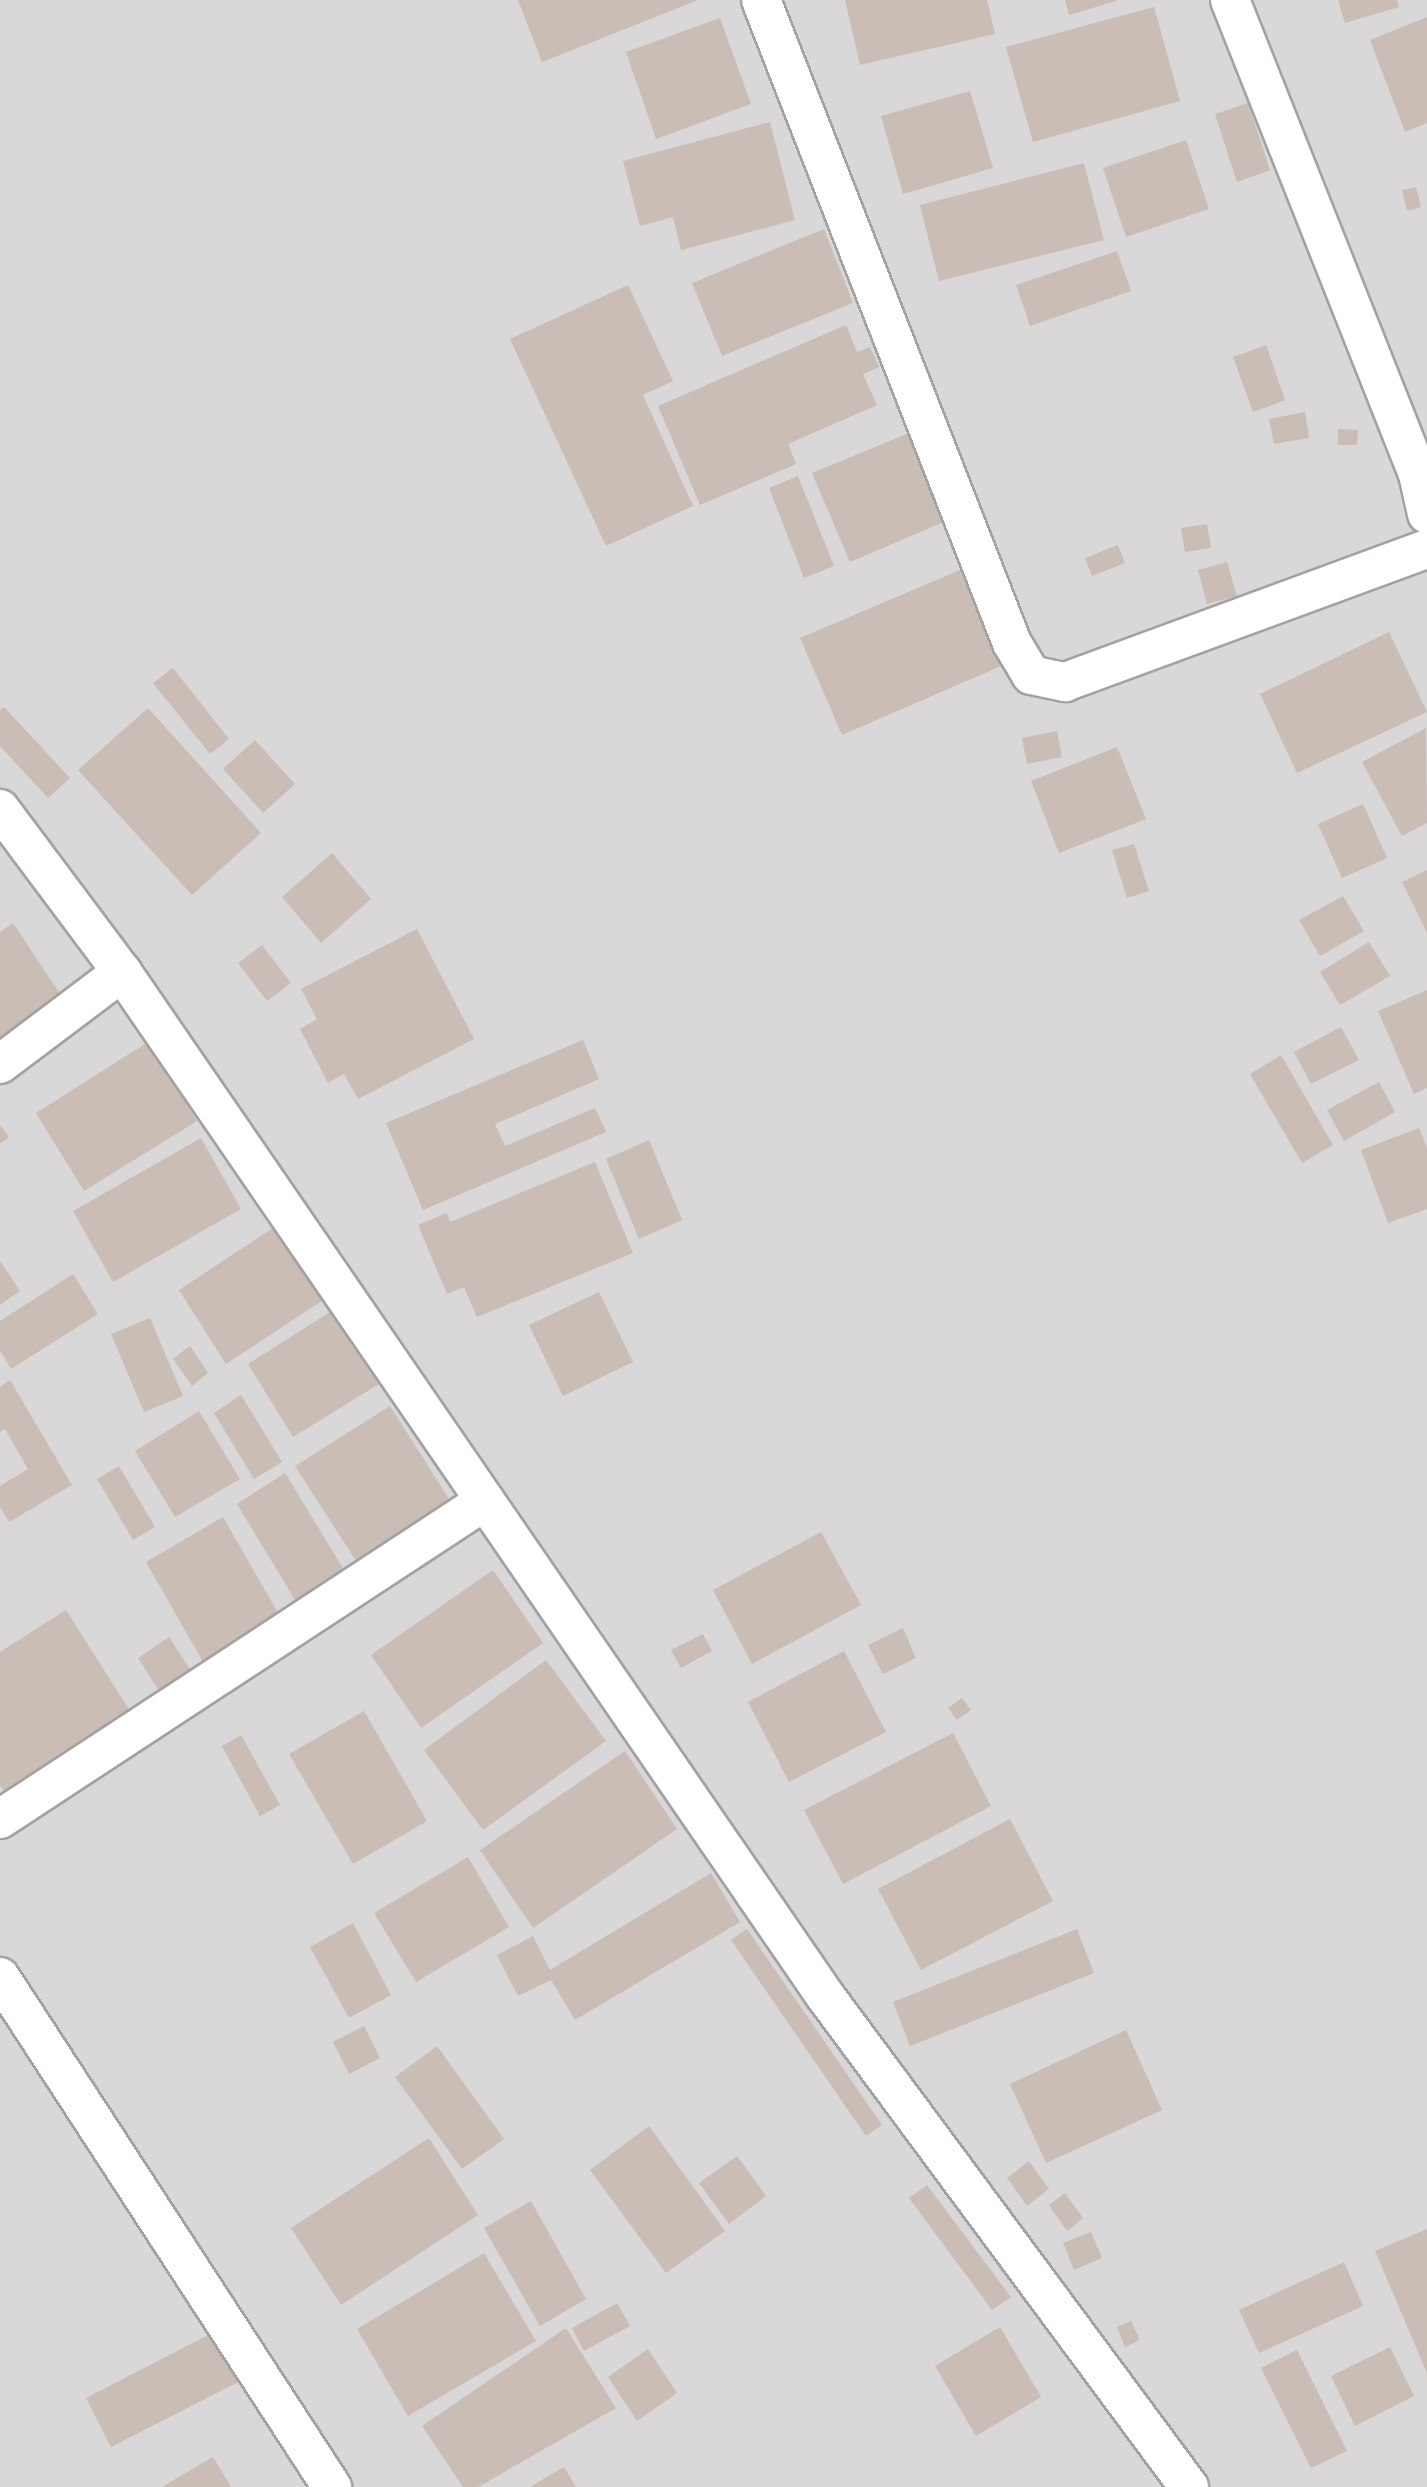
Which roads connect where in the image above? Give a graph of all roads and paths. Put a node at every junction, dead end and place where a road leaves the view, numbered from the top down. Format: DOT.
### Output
graph roads {
  1 [pos="761,0"];
  2 [pos="1230,0"];
  3 [pos="1423,472"];
  4 [pos="1427,514"];
  5 [pos="1427,549"];
  6 [pos="0,809"];
  7 [pos="122,972"];
  8 [pos="0,1063"];
  9 [pos="485,1501"];
  10 [pos="0,1819"];
  11 [pos="0,1977"];
  12 [pos="332,2487"];
  13 [pos="1189,2487"];
  1 -- 5 [label="street"];
  2 -- 3 [label="street"];
  3 -- 4 [label="street"];
  6 -- 7 [label="street"];
  7 -- 8 [label="street"];
  7 -- 9 [label="street"];
  9 -- 10 [label="street"];
  9 -- 13 [label="street"];
  11 -- 12 [label="street"];
}
